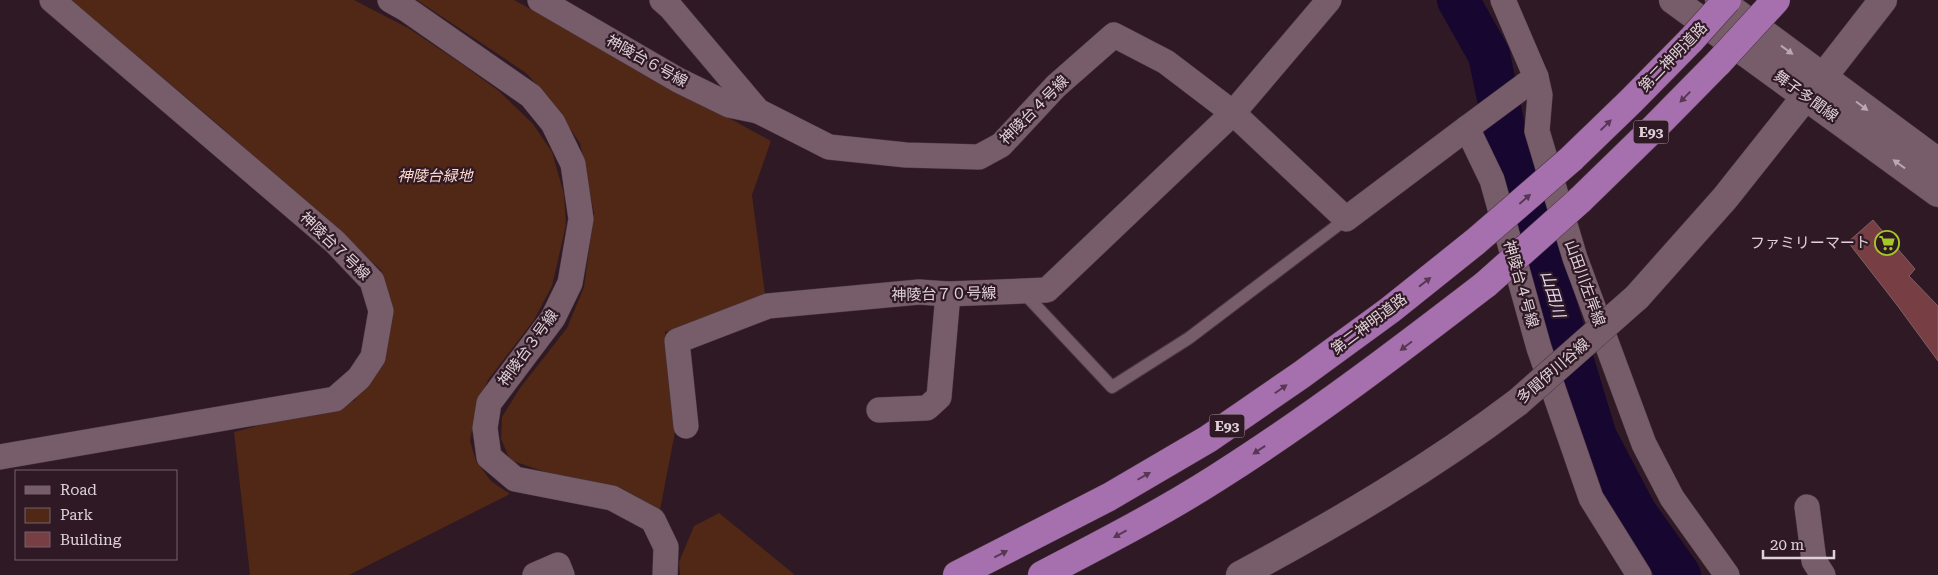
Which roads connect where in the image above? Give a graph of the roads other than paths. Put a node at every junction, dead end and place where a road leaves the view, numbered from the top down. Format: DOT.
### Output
graph roads {
  1 [pos="52,0"];
  2 [pos="390,0"];
  3 [pos="540,0"];
  4 [pos="1329,0"];
  5 [pos="1503,0"];
  6 [pos="1673,0"];
  7 [pos="1719,0"];
  8 [pos="1727,0"];
  9 [pos="1776,0"];
  10 [pos="1882,0"];
  11 [pos="670,3"];
  12 [pos="1536,77"];
  13 [pos="1815,86"];
  14 [pos="758,111"];
  15 [pos="1233,113"];
  16 [pos="1467,128"];
  17 [pos="1938,162"];
  18 [pos="1938,192"];
  19 [pos="1346,219"];
  20 [pos="1024,292"];
  21 [pos="948,294"];
  22 [pos="879,410"];
  23 [pos="686,426"];
  24 [pos="0,457"];
  25 [pos="1806,507"];
  26 [pos="535,575"];
  27 [pos="562,575"];
  28 [pos="666,575"];
  29 [pos="957,575"];
  30 [pos="1042,575"];
  31 [pos="1240,575"];
  32 [pos="1639,575"];
  33 [pos="1727,575"];
  34 [pos="1823,575"];
  1 -- 24 [label="street, 神陵台７号線"];
  2 -- 28 [label="street, 神陵台３号線"];
  3 -- 14 [label="street, 神陵台６号線"];
  4 -- 15 [label="street, 神陵台７０号線"];
  5 -- 12 [label="street, 山田川左岸線"];
  6 -- 13 [label="street, 舞子多聞線"];
  7 -- 13 [label="street, 舞子多聞線, one-way"];
  29 -- 8 [label="highway, 第二神明道路 / E93, one-way, bridge"];
  9 -- 30 [label="highway, E93, one-way, bridge"];
  10 -- 13 [label="street, 多聞伊川谷線"];
  11 -- 14 [label="street, 神陵台４号線"];
  12 -- 16 [label="street"];
  12 -- 33 [label="street, 山田川左岸線"];
  13 -- 17 [label="street, 舞子多聞線, one-way"];
  18 -- 13 [label="street, 舞子多聞線, one-way"];
  13 -- 31 [label="street, 多聞伊川谷線, bridge"];
  14 -- 15 [label="street, 神陵台４号線"];
  15 -- 19 [label="street, 神陵台４号線"];
  15 -- 20 [label="street, 神陵台７０号線"];
  16 -- 19 [label="street"];
  16 -- 32 [label="street, 神陵台４号線"];
  19 -- 20 [label="lane"];
  20 -- 21 [label="street, 神陵台７０号線"];
  21 -- 22 [label="street"];
  21 -- 23 [label="street, 神陵台７０号線"];
  25 -- 34 [label="street"];
  26 -- 27 [label="street"];
}
